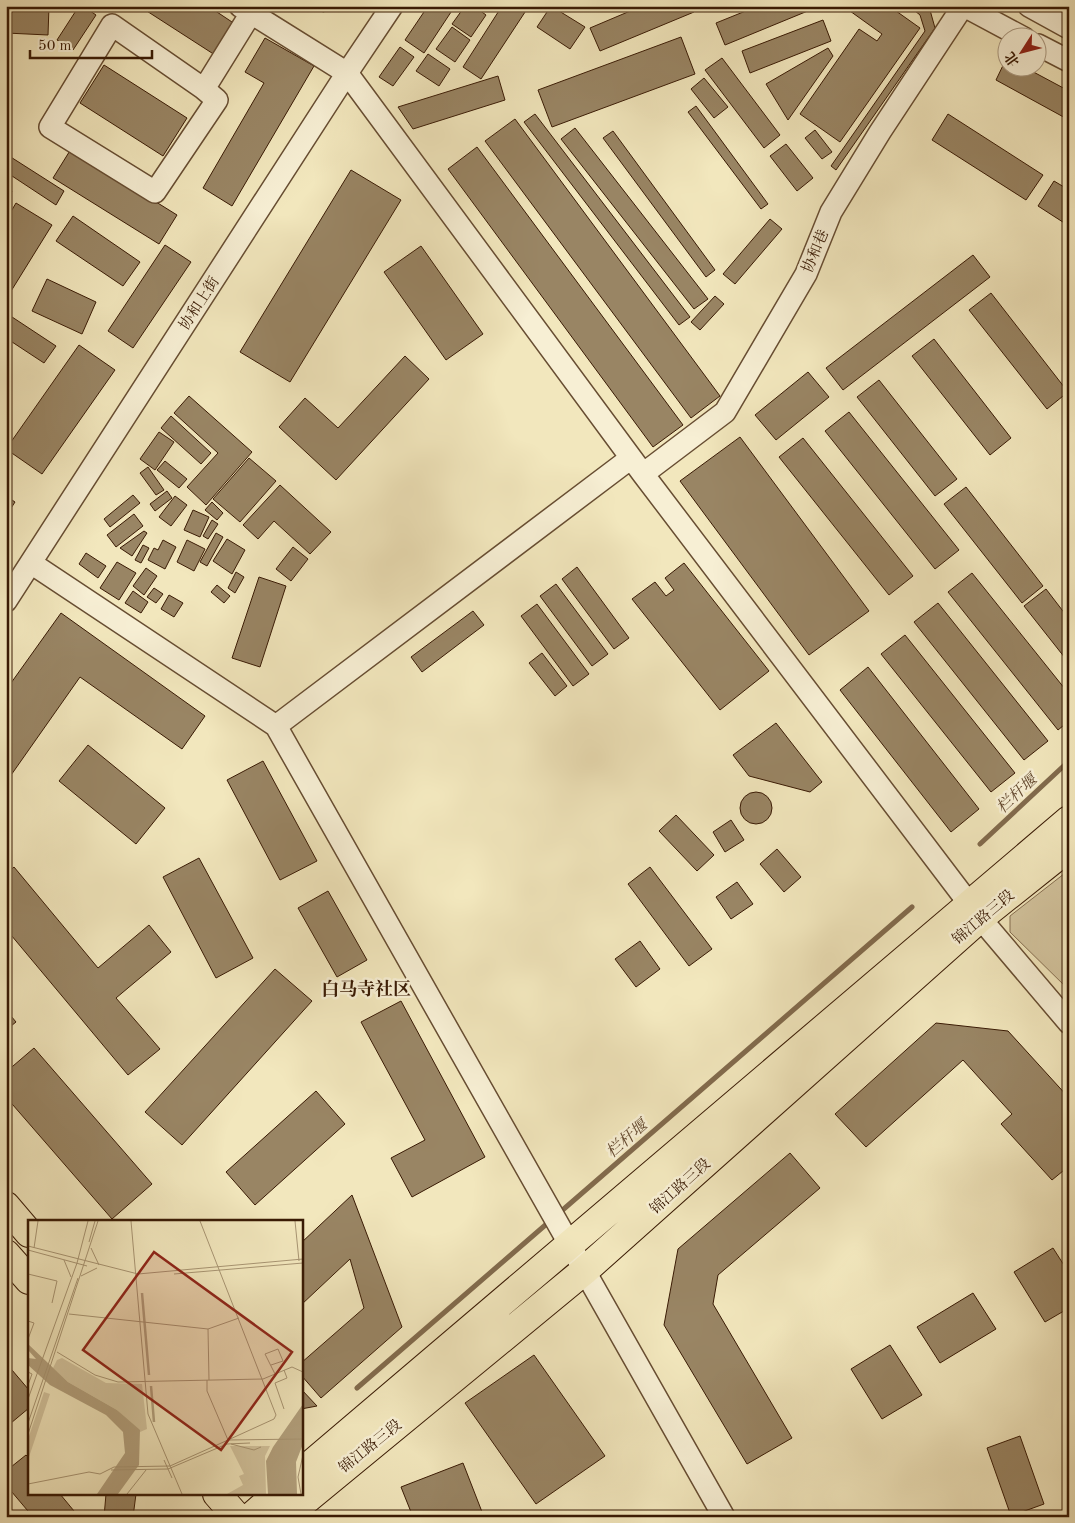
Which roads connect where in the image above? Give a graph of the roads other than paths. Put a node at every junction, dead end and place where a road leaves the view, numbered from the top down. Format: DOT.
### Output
graph roads {
  1 [pos="392,6"];
  2 [pos="964,6"];
  3 [pos="1029,6"];
  4 [pos="245,10"];
  5 [pos="1005,28"];
  6 [pos="1069,28"];
  7 [pos="1048,50"];
  8 [pos="1069,61"];
  9 [pos="347,73"];
  10 [pos="204,89"];
  11 [pos="637,466"];
  12 [pos="31,563"];
  13 [pos="6,601"];
  14 [pos="276,726"];
  15 [pos="1069,820"];
  16 [pos="1069,847"];
  17 [pos="975,910"];
  18 [pos="1069,1023"];
  19 [pos="6,1206"];
  20 [pos="559,1226"];
  21 [pos="28,1232"];
  22 [pos="6,1254"];
  23 [pos="584,1271"];
  24 [pos="28,1279"];
  25 [pos="302,1472"];
  26 [pos="302,1479"];
  27 [pos="223,1496"];
  28 [pos="279,1496"];
  29 [pos="261,1509"];
  30 [pos="724,1517"];
  1 -- 9 [label="street, 协和上街"];
  2 -- 5 [label="street"];
  2 -- 11 [label="street, 协和巷"];
  3 -- 6 [label="street"];
  4 -- 9 [label="street"];
  4 -- 10 [label="street"];
  7 -- 8 [label="street"];
  9 -- 11 [label="street"];
  9 -- 12 [label="street, 协和上街"];
  10 -- 10 [label="street"];
  11 -- 14 [label="street, 协和巷"];
  11 -- 17 [label="street"];
  12 -- 13 [label="street, 协和上街"];
  12 -- 14 [label="street"];
  14 -- 20 [label="street"];
  15 -- 17 [label="main road, 锦江路三段"];
  16 -- 17 [label="main road, 锦江路三段"];
  17 -- 18 [label="street"];
  17 -- 20 [label="main road, 锦江路三段"];
  17 -- 23 [label="main road, 锦江路三段"];
  19 -- 21 [label="main road"];
  20 -- 23 [label="street"];
  20 -- 25 [label="main road, 锦江路三段"];
  22 -- 24 [label="main road"];
  23 -- 26 [label="main road, 锦江路三段"];
  23 -- 30 [label="street"];
  27 -- 29 [label="main road"];
  28 -- 29 [label="main road, 锦江路三段"];
}
